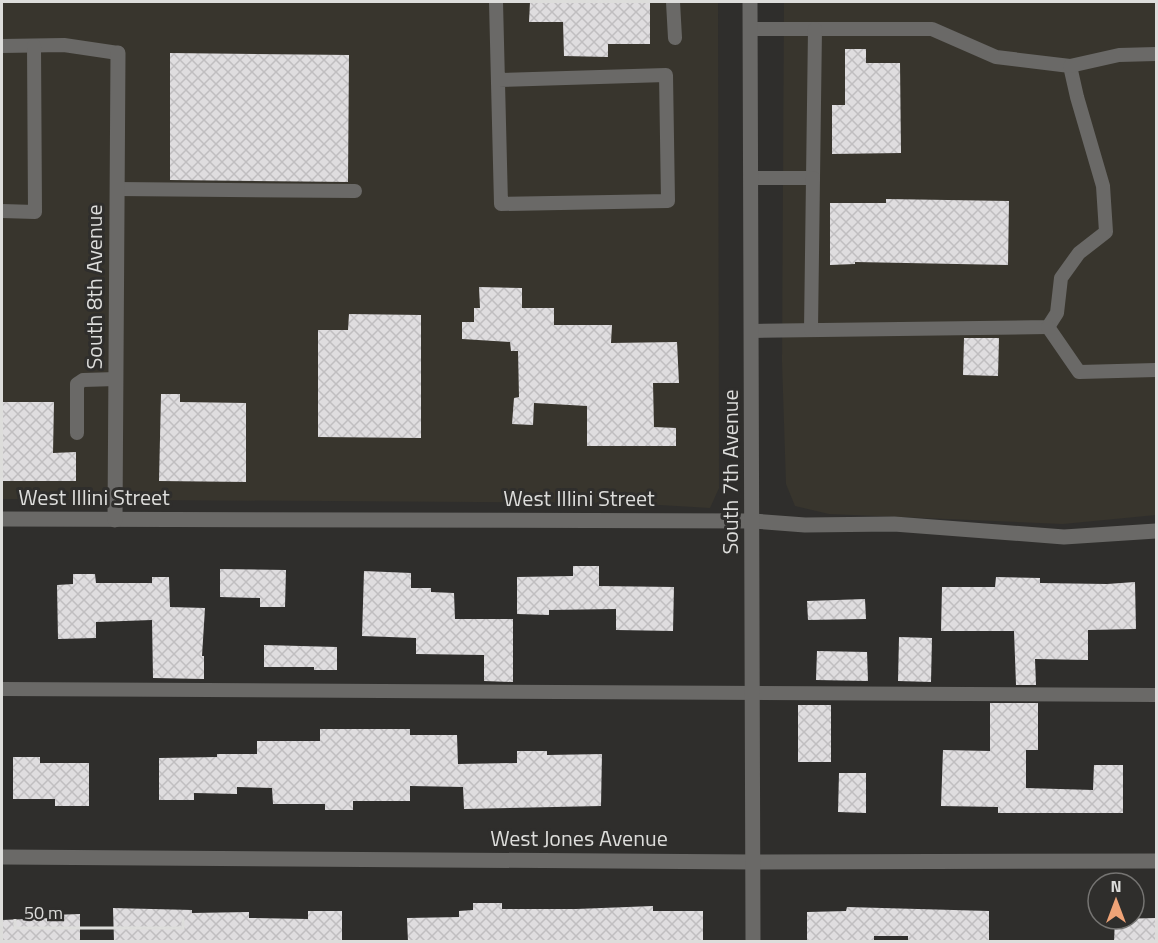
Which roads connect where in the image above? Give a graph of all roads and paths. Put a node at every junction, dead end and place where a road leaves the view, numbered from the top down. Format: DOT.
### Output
graph roads {
  1 [pos="496,2"];
  2 [pos="673,2"];
  3 [pos="750,2"];
  4 [pos="750,29"];
  5 [pos="815,29"];
  6 [pos="675,38"];
  7 [pos="2,46"];
  8 [pos="34,46"];
  9 [pos="118,53"];
  10 [pos="1156,54"];
  11 [pos="1070,66"];
  12 [pos="498,80"];
  13 [pos="751,178"];
  14 [pos="813,178"];
  15 [pos="117,189"];
  16 [pos="355,190"];
  17 [pos="2,211"];
  18 [pos="1048,327"];
  19 [pos="811,330"];
  20 [pos="752,331"];
  21 [pos="1156,370"];
  22 [pos="116,379"];
  23 [pos="77,433"];
  24 [pos="2,519"];
  25 [pos="114,520"];
  26 [pos="753,521"];
  27 [pos="1156,531"];
  28 [pos="2,689"];
  29 [pos="753,692"];
  30 [pos="1156,695"];
  31 [pos="2,857"];
  32 [pos="1156,861"];
  33 [pos="753,862"];
  34 [pos="753,942"];
  1 -- 12 [label="lane"];
  2 -- 6 [label="lane"];
  3 -- 4 [label="street, South 7th Avenue"];
  4 -- 5 [label="lane"];
  4 -- 13 [label="street, South 7th Avenue"];
  5 -- 11 [label="lane"];
  5 -- 14 [label="lane"];
  7 -- 8 [label="lane"];
  8 -- 9 [label="lane"];
  8 -- 17 [label="lane"];
  9 -- 15 [label="street, South 8th Avenue"];
  10 -- 11 [label="lane"];
  11 -- 18 [label="lane"];
  12 -- 12 [label="lane"];
  13 -- 14 [label="lane"];
  13 -- 20 [label="street, South 7th Avenue"];
  14 -- 19 [label="lane"];
  15 -- 16 [label="lane"];
  15 -- 22 [label="street, South 8th Avenue"];
  18 -- 19 [label="lane"];
  18 -- 21 [label="lane"];
  19 -- 20 [label="lane"];
  20 -- 26 [label="street, South 7th Avenue"];
  22 -- 23 [label="lane"];
  22 -- 25 [label="street, South 8th Avenue"];
  24 -- 25 [label="street, West Illini Street"];
  25 -- 26 [label="street, West Illini Street"];
  26 -- 27 [label="street, West Illini Street"];
  26 -- 29 [label="street, South 7th Avenue"];
  28 -- 29 [label="lane"];
  29 -- 30 [label="lane"];
  29 -- 33 [label="street, South 7th Avenue"];
  31 -- 33 [label="street, West Jones Avenue"];
  32 -- 33 [label="street, West Jones Avenue"];
  33 -- 34 [label="street, South 7th Avenue"];
}
